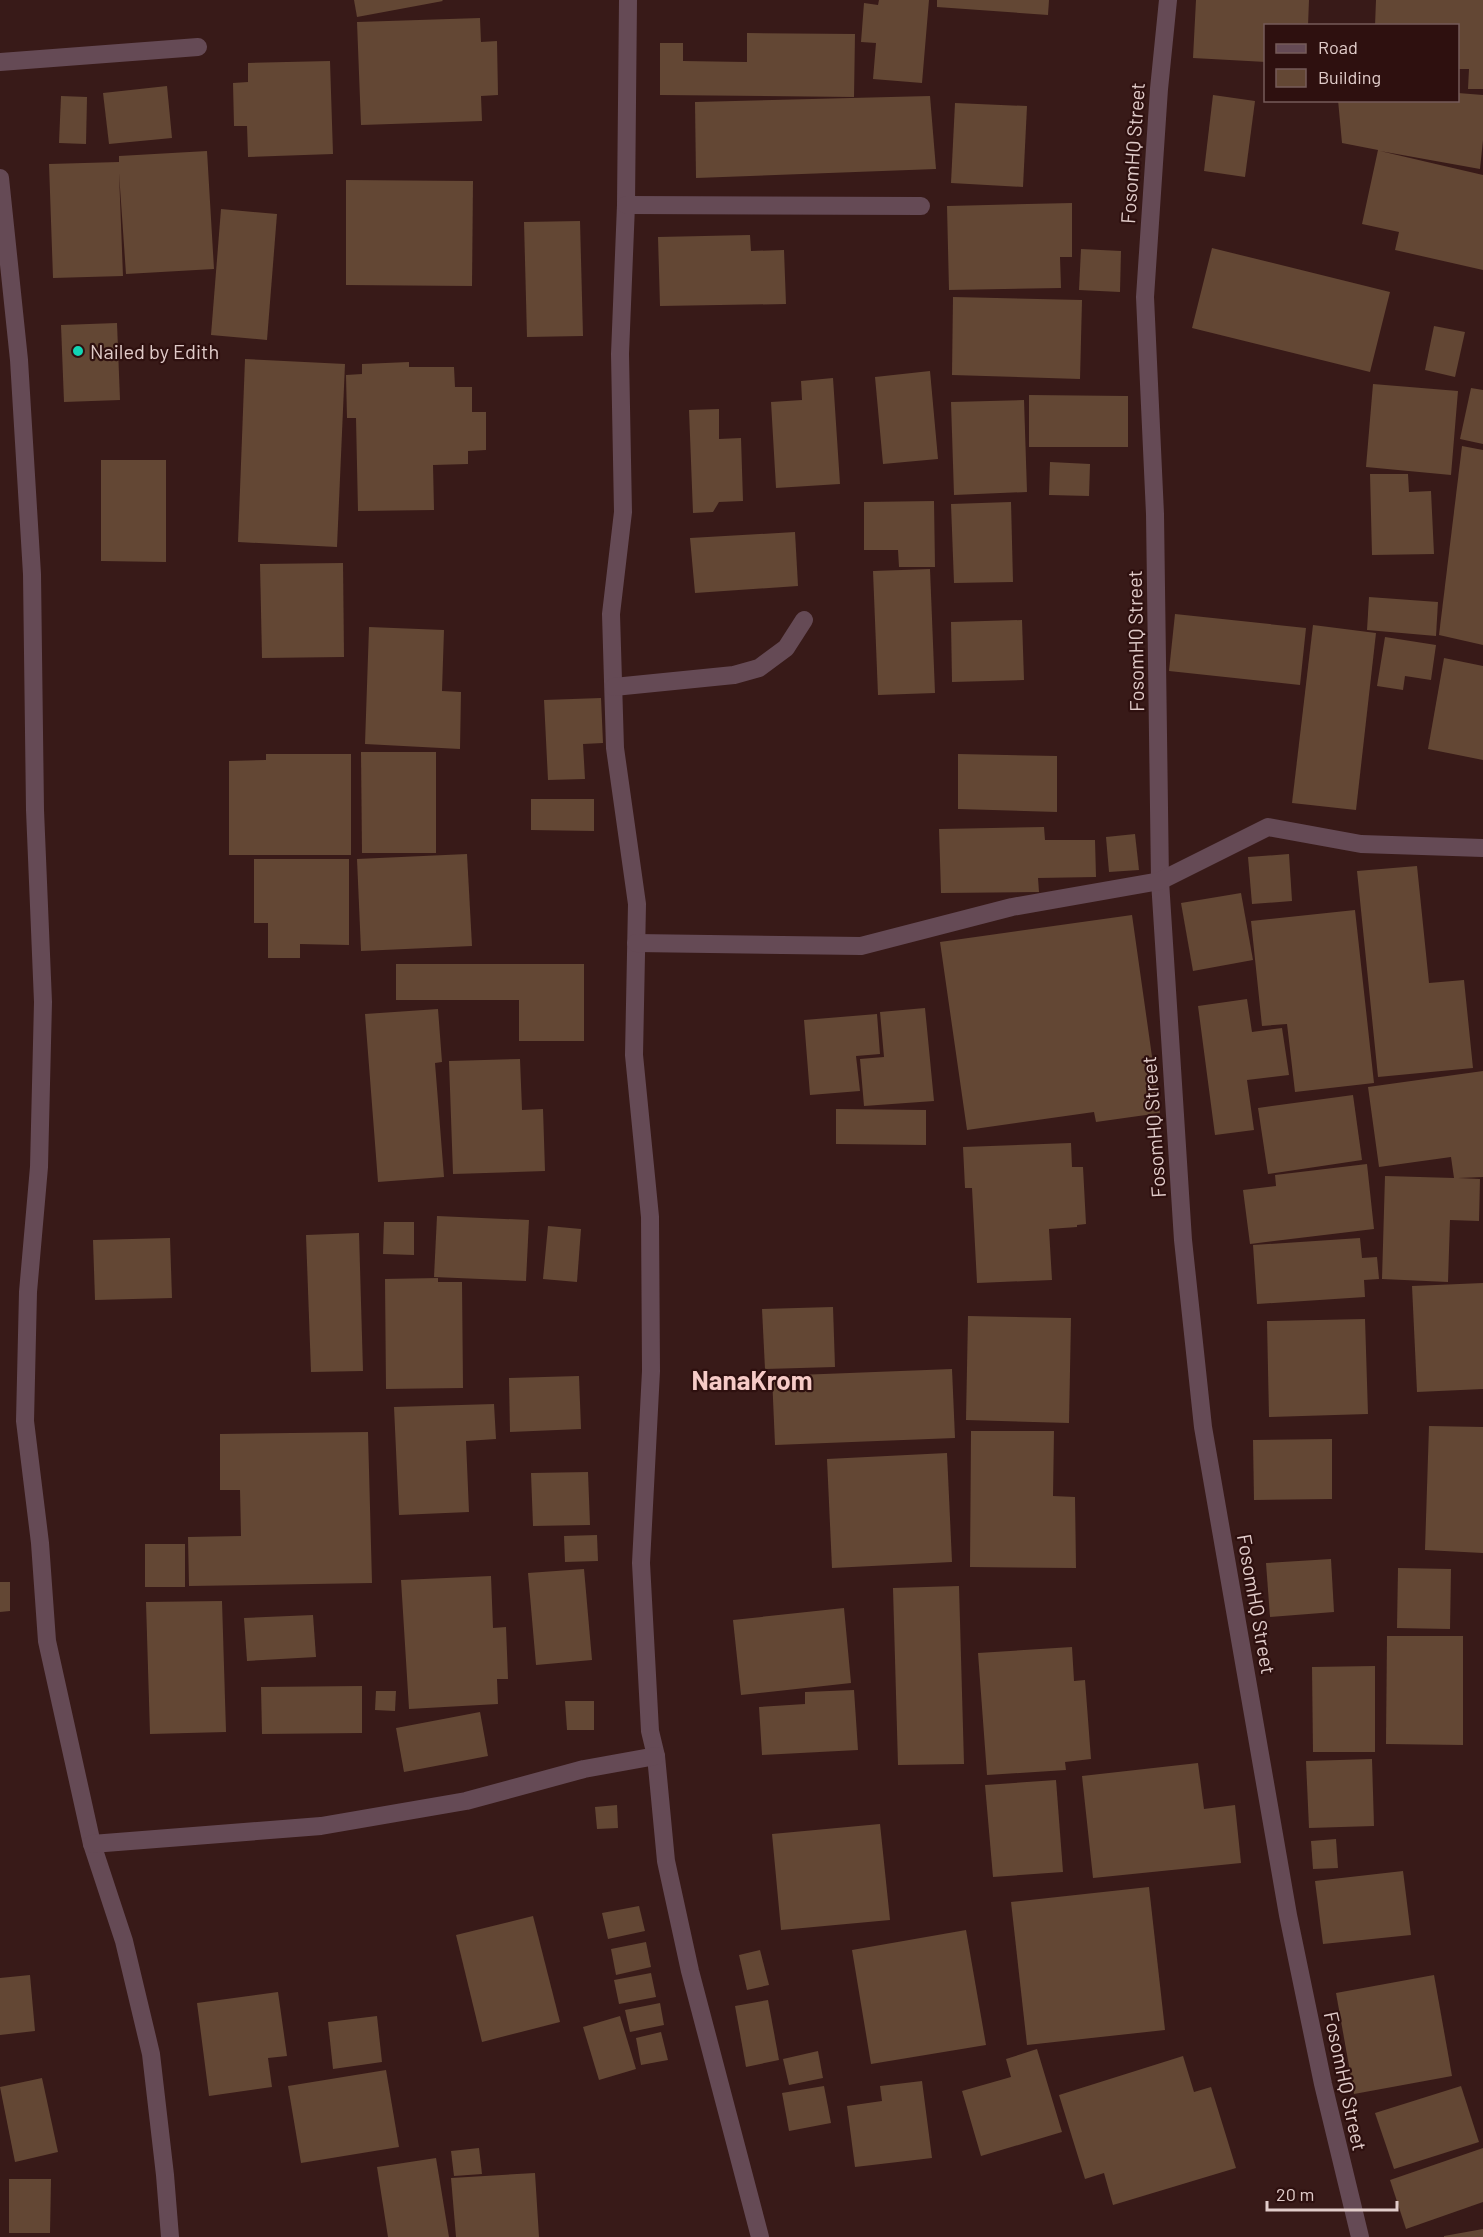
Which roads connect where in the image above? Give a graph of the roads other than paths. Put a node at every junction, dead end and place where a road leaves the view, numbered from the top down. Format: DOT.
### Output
graph roads {
  1 [pos="628,0"];
  2 [pos="1168,0"];
  3 [pos="198,47"];
  4 [pos="0,62"];
  5 [pos="0,178"];
  6 [pos="626,205"];
  7 [pos="921,206"];
  8 [pos="804,620"];
  9 [pos="614,687"];
  10 [pos="1483,848"];
  11 [pos="1160,881"];
  12 [pos="636,943"];
  13 [pos="656,1756"];
  14 [pos="92,1844"];
  15 [pos="170,2237"];
  16 [pos="760,2237"];
  17 [pos="1360,2237"];
  1 -- 6 [label="street"];
  2 -- 11 [label="street, FosomHQ Street"];
  3 -- 4 [label="street"];
  5 -- 14 [label="street"];
  6 -- 7 [label="street"];
  6 -- 9 [label="street"];
  8 -- 9 [label="street"];
  9 -- 12 [label="street"];
  10 -- 11 [label="street"];
  11 -- 12 [label="street"];
  11 -- 17 [label="street, FosomHQ Street"];
  12 -- 13 [label="street"];
  13 -- 14 [label="street"];
  13 -- 16 [label="street"];
  14 -- 15 [label="street"];
}
